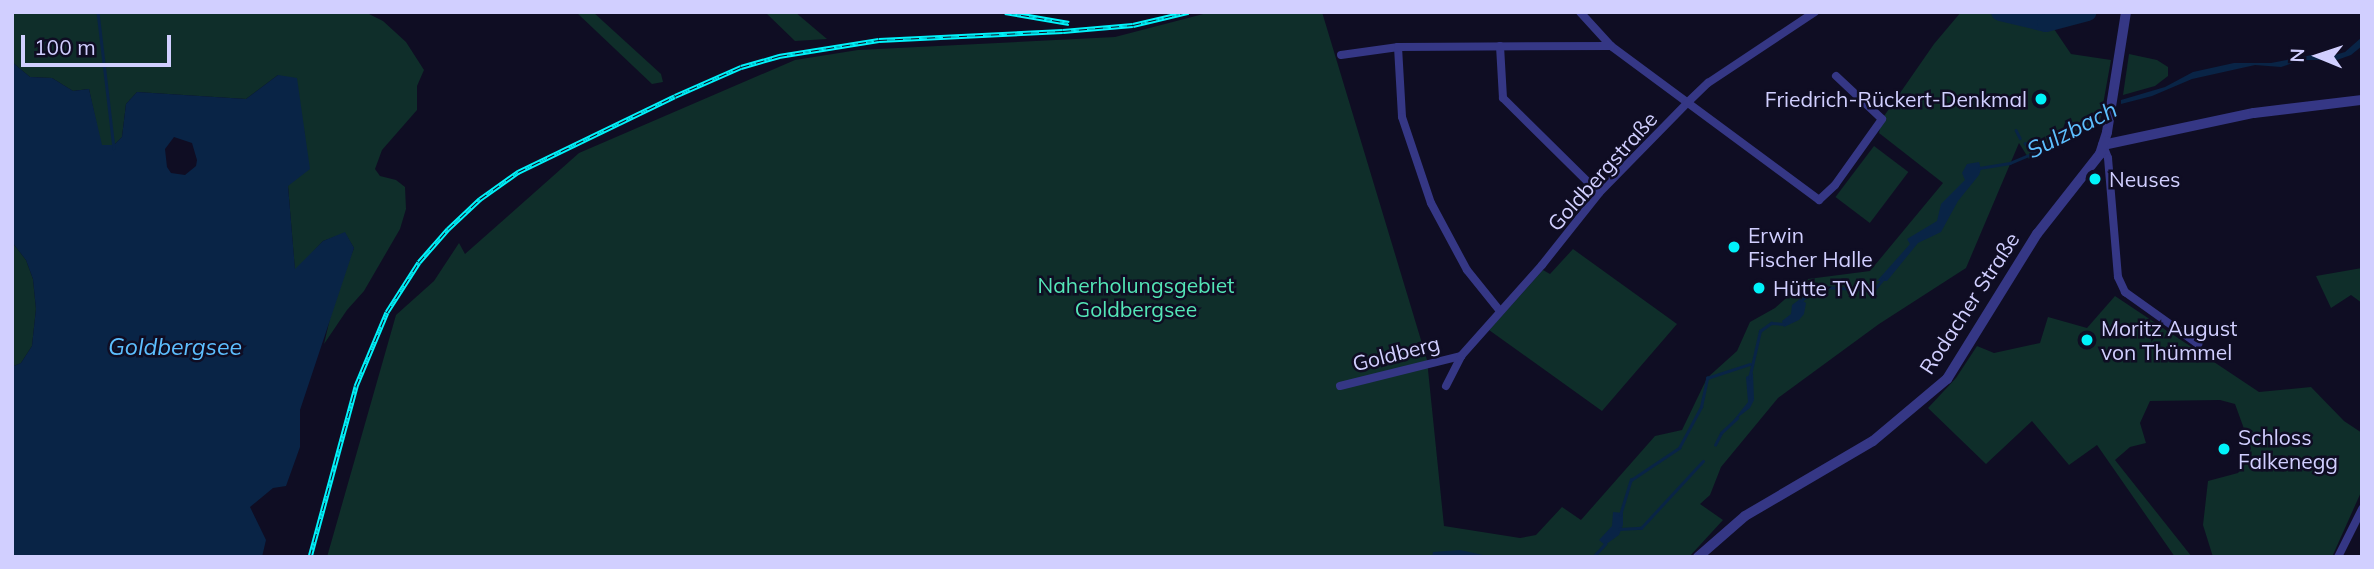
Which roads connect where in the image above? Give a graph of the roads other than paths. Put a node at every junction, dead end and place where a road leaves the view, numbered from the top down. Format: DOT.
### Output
graph roads {
  1 [pos="1580,12"];
  2 [pos="1815,12"];
  3 [pos="2126,12"];
  4 [pos="1500,46"];
  5 [pos="1398,47"];
  6 [pos="1611,47"];
  7 [pos="1341,55"];
  8 [pos="1836,76"];
  9 [pos="2362,100"];
  10 [pos="1687,103"];
  11 [pos="2103,145"];
  12 [pos="1599,194"];
  13 [pos="1500,311"];
  14 [pos="2198,344"];
  15 [pos="1461,356"];
  16 [pos="1340,386"];
  17 [pos="1446,386"];
  18 [pos="2362,509"];
  19 [pos="1698,557"];
  20 [pos="2338,557"];
  1 -- 6 [label="street"];
  2 -- 10 [label="street, Goldbergstraße"];
  3 -- 11 [label="street, Rodacher Straße"];
  4 -- 5 [label="street"];
  4 -- 6 [label="street"];
  4 -- 12 [label="street"];
  5 -- 7 [label="street"];
  5 -- 13 [label="street"];
  6 -- 10 [label="street"];
  8 -- 10 [label="street"];
  9 -- 11 [label="street"];
  10 -- 12 [label="street, Goldbergstraße"];
  11 -- 14 [label="street"];
  11 -- 19 [label="street, Rodacher Straße"];
  12 -- 13 [label="street, Goldbergstraße"];
  13 -- 15 [label="street, Goldbergstraße"];
  15 -- 16 [label="street, Goldberg"];
  15 -- 17 [label="street, Goldbergstraße"];
  18 -- 20 [label="street"];
}
